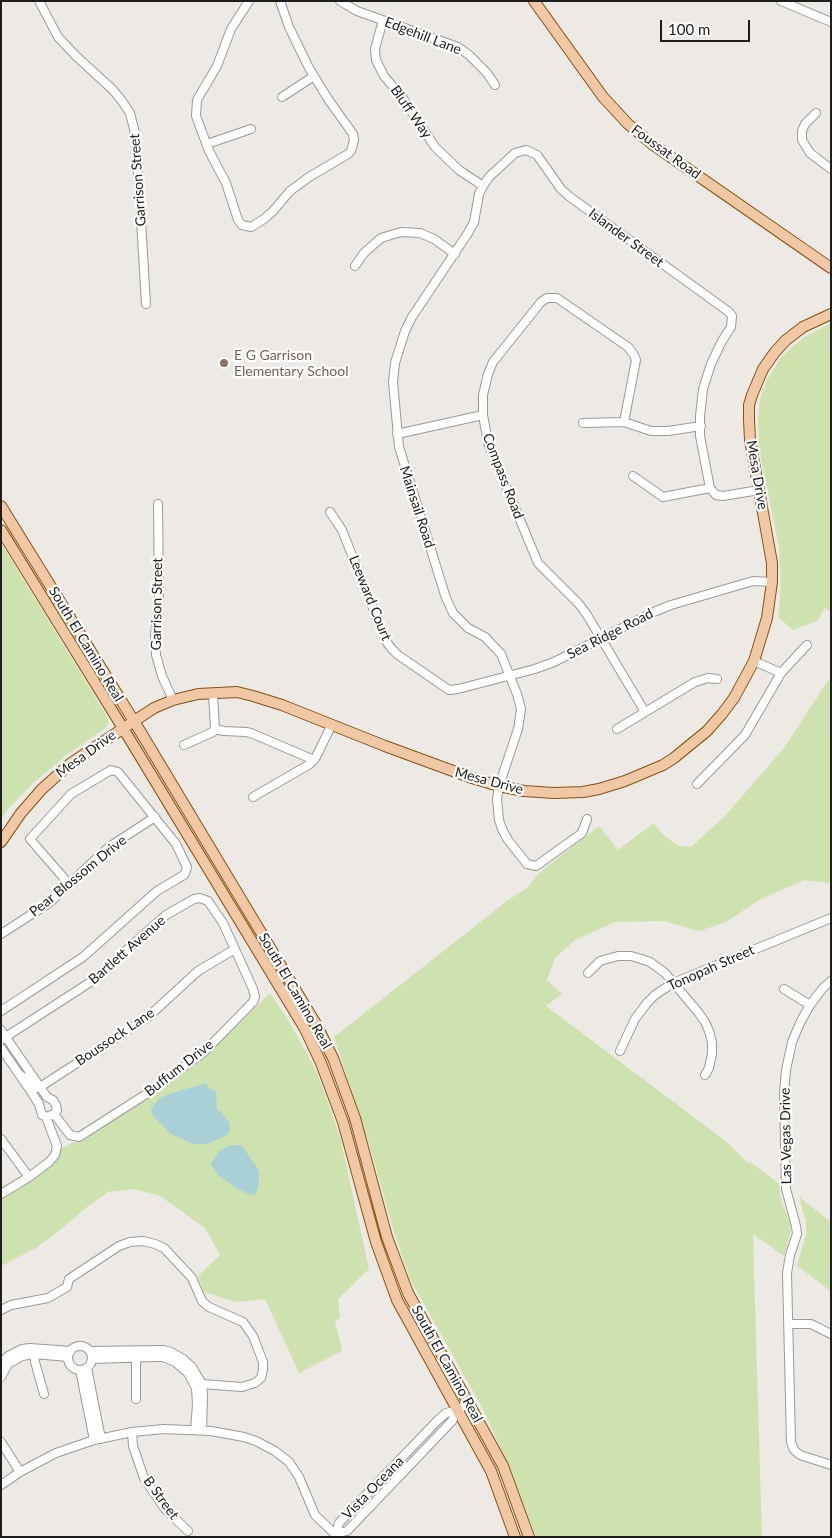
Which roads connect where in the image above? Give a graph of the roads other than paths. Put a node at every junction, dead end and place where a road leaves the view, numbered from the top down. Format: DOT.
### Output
graph roads {
  1 [pos="39,1"];
  2 [pos="249,1"];
  3 [pos="280,1"];
  4 [pos="340,1"];
  5 [pos="534,1"];
  6 [pos="781,1"];
  7 [pos="383,20"];
  8 [pos="831,22"];
  9 [pos="314,76"];
  10 [pos="495,84"];
  11 [pos="282,97"];
  12 [pos="816,113"];
  13 [pos="250,129"];
  14 [pos="207,144"];
  15 [pos="530,151"];
  16 [pos="830,167"];
  17 [pos="483,186"];
  18 [pos="454,254"];
  19 [pos="355,266"];
  20 [pos="831,268"];
  21 [pos="146,304"];
  22 [pos="831,314"];
  23 [pos="483,415"];
  24 [pos="624,422"];
  25 [pos="583,423"];
  26 [pos="701,426"];
  27 [pos="397,434"];
  28 [pos="633,476"];
  29 [pos="710,488"];
  30 [pos="759,490"];
  31 [pos="158,504"];
  32 [pos="1,506"];
  33 [pos="330,512"];
  34 [pos="1,530"];
  35 [pos="772,582"];
  36 [pos="602,638"];
  37 [pos="807,645"];
  38 [pos="754,661"];
  39 [pos="782,673"];
  40 [pos="510,676"];
  41 [pos="717,679"];
  42 [pos="449,690"];
  43 [pos="213,694"];
  44 [pos="173,700"];
  45 [pos="645,712"];
  46 [pos="134,721"];
  47 [pos="332,724"];
  48 [pos="123,728"];
  49 [pos="215,729"];
  50 [pos="616,729"];
  51 [pos="184,745"];
  52 [pos="314,760"];
  53 [pos="698,784"];
  54 [pos="499,786"];
  55 [pos="253,797"];
  56 [pos="155,817"];
  57 [pos="587,819"];
  58 [pos="1,842"];
  59 [pos="69,884"];
  60 [pos="831,918"];
  61 [pos="1,934"];
  62 [pos="234,949"];
  63 [pos="588,973"];
  64 [pos="831,981"];
  65 [pos="673,983"];
  66 [pos="784,988"];
  67 [pos="810,1005"];
  68 [pos="1,1011"];
  69 [pos="3,1036"];
  70 [pos="1,1048"];
  71 [pos="620,1051"];
  72 [pos="20,1074"];
  73 [pos="705,1075"];
  74 [pos="40,1087"];
  75 [pos="50,1115"];
  76 [pos="1,1139"];
  77 [pos="29,1177"];
  78 [pos="1,1194"];
  79 [pos="1,1310"];
  80 [pos="789,1324"];
  81 [pos="831,1334"];
  82 [pos="34,1351"];
  83 [pos="69,1354"];
  84 [pos="136,1354"];
  85 [pos="91,1355"];
  86 [pos="3,1365"];
  87 [pos="84,1369"];
  88 [pos="1,1377"];
  89 [pos="198,1384"];
  90 [pos="44,1394"];
  91 [pos="136,1399"];
  92 [pos="468,1403"];
  93 [pos="458,1410"];
  94 [pos="199,1430"];
  95 [pos="132,1432"];
  96 [pos="98,1439"];
  97 [pos="1,1442"];
  98 [pos="831,1465"];
  99 [pos="20,1472"];
  100 [pos="1,1484"];
  101 [pos="188,1531"];
  102 [pos="337,1535"];
  103 [pos="515,1537"];
  104 [pos="528,1537"];
  1 -- 21 [label="street, Garrison Street"];
  2 -- 14 [label="street"];
  3 -- 9 [label="street"];
  4 -- 7 [label="street, Edgehill Lane"];
  5 -- 20 [label="main road, Foussat Road"];
  6 -- 8 [label="street"];
  7 -- 10 [label="street, Edgehill Lane"];
  7 -- 17 [label="street, Bluff Way"];
  9 -- 11 [label="street"];
  9 -- 14 [label="street"];
  12 -- 16 [label="street"];
  13 -- 14 [label="street"];
  15 -- 17 [label="street, Mainsail Road"];
  15 -- 26 [label="street, Islander Street"];
  17 -- 18 [label="street, Mainsail Road"];
  18 -- 19 [label="street"];
  18 -- 27 [label="street, Mainsail Road"];
  22 -- 30 [label="main road, Mesa Drive"];
  23 -- 24 [label="street, Compass Road"];
  23 -- 27 [label="street"];
  23 -- 36 [label="street, Compass Road"];
  24 -- 25 [label="street"];
  24 -- 26 [label="street"];
  26 -- 29 [label="street"];
  27 -- 40 [label="street, Mainsail Road"];
  28 -- 29 [label="street"];
  29 -- 30 [label="street"];
  30 -- 35 [label="main road, Mesa Drive"];
  31 -- 44 [label="street, Garrison Street"];
  32 -- 46 [label="main road, South El Camino Real"];
  33 -- 42 [label="street, Leeward Court"];
  34 -- 48 [label="main road, South El Camino Real"];
  35 -- 36 [label="street, Sea Ridge Road"];
  35 -- 38 [label="main road, Mesa Drive"];
  36 -- 40 [label="street, Sea Ridge Road"];
  36 -- 45 [label="street, Compass Road"];
  37 -- 39 [label="street"];
  38 -- 39 [label="street"];
  38 -- 54 [label="main road, Mesa Drive"];
  39 -- 53 [label="street"];
  40 -- 42 [label="street, Sea Ridge Road"];
  40 -- 54 [label="street, Mainsail Road"];
  41 -- 45 [label="street"];
  43 -- 44 [label="main road, Mesa Drive"];
  43 -- 47 [label="main road, Mesa Drive"];
  43 -- 49 [label="street"];
  44 -- 46 [label="main road, Mesa Drive"];
  45 -- 50 [label="street"];
  46 -- 48 [label="main road, Mesa Drive"];
  46 -- 92 [label="main road, South El Camino Real"];
  47 -- 52 [label="street"];
  47 -- 54 [label="main road, Mesa Drive"];
  48 -- 58 [label="main road, Mesa Drive"];
  48 -- 93 [label="main road, South El Camino Real"];
  49 -- 51 [label="street"];
  49 -- 52 [label="street"];
  52 -- 55 [label="street"];
  54 -- 57 [label="street, Mainsail Road"];
  56 -- 59 [label="street, Pear Blossom Drive"];
  56 -- 59 [label="street"];
  56 -- 68 [label="street"];
  59 -- 61 [label="street, Pear Blossom Drive"];
  60 -- 65 [label="street, Tonopah Street"];
  62 -- 69 [label="street, Bartlett Avenue"];
  62 -- 74 [label="street, Boussock Lane"];
  62 -- 75 [label="street, Buffum Drive"];
  63 -- 65 [label="street"];
  64 -- 67 [label="street, Las Vegas Drive"];
  65 -- 71 [label="street, Tonopah Street"];
  65 -- 73 [label="street"];
  66 -- 67 [label="street"];
  67 -- 80 [label="street, Las Vegas Drive"];
  69 -- 74 [label="street"];
  70 -- 72 [label="street"];
  72 -- 74 [label="street"];
  72 -- 75 [label="street"];
  74 -- 75 [label="street"];
  75 -- 77 [label="street"];
  76 -- 77 [label="street"];
  77 -- 78 [label="street"];
  79 -- 89 [label="street"];
  80 -- 81 [label="street"];
  80 -- 98 [label="street, Las Vegas Drive"];
  82 -- 83 [label="street"];
  82 -- 86 [label="street"];
  82 -- 90 [label="street"];
  83 -- 85 [label="street"];
  83 -- 87 [label="street"];
  84 -- 85 [label="street"];
  84 -- 89 [label="street"];
  84 -- 91 [label="street"];
  85 -- 87 [label="street"];
  86 -- 88 [label="street"];
  87 -- 96 [label="street"];
  89 -- 94 [label="street"];
  92 -- 93 [label="street, Vista Oceana"];
  92 -- 104 [label="main road, South El Camino Real"];
  93 -- 102 [label="street, Vista Oceana"];
  93 -- 103 [label="main road, South El Camino Real"];
  94 -- 95 [label="street"];
  94 -- 102 [label="street"];
  95 -- 96 [label="street"];
  95 -- 101 [label="street, B Street"];
  96 -- 99 [label="street"];
  97 -- 99 [label="street"];
  99 -- 100 [label="street"];
}
